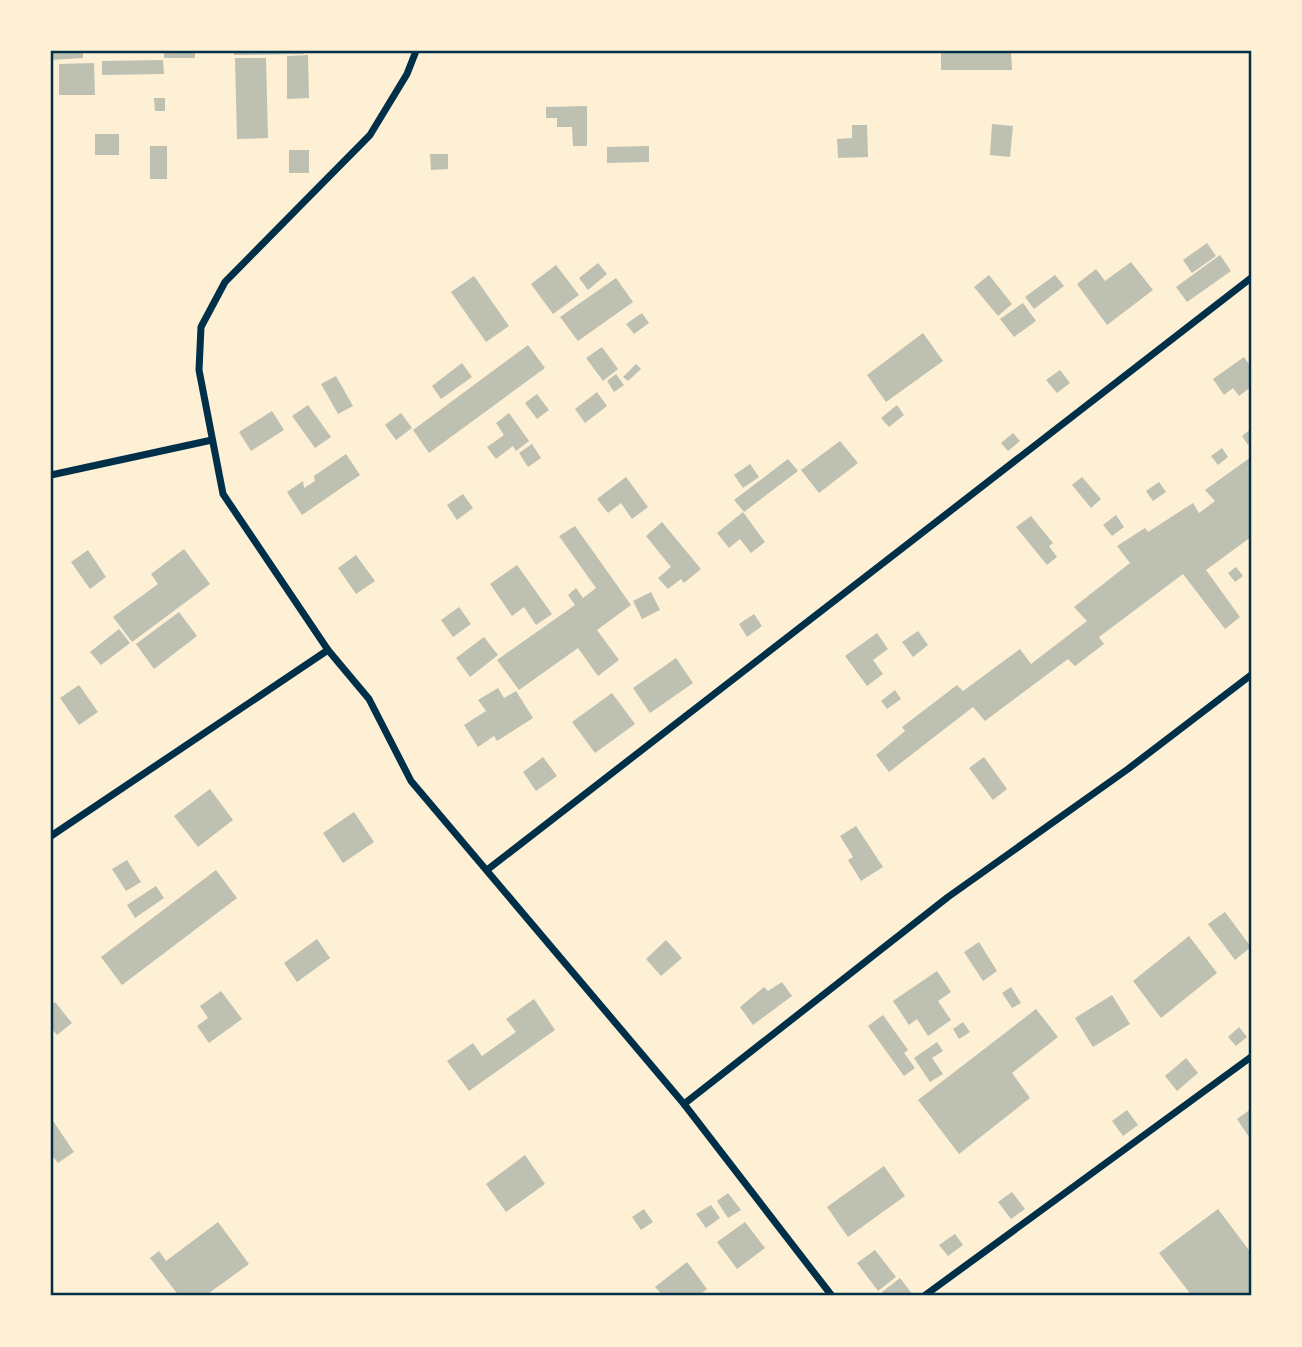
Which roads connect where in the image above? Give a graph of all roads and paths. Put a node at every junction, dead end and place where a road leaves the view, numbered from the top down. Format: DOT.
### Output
graph roads {
  1 [pos="416,51"];
  2 [pos="1251,278"];
  3 [pos="212,440"];
  4 [pos="51,475"];
  5 [pos="328,650"];
  6 [pos="1251,675"];
  7 [pos="51,836"];
  8 [pos="488,870"];
  9 [pos="1251,1057"];
  10 [pos="684,1104"];
  11 [pos="832,1296"];
  12 [pos="924,1296"];
  1 -- 3 [label="street"];
  2 -- 8 [label="street"];
  3 -- 4 [label="street"];
  3 -- 5 [label="street"];
  5 -- 7 [label="street"];
  5 -- 8 [label="street"];
  6 -- 10 [label="street"];
  8 -- 10 [label="street"];
  9 -- 12 [label="street"];
  10 -- 11 [label="street"];
}
